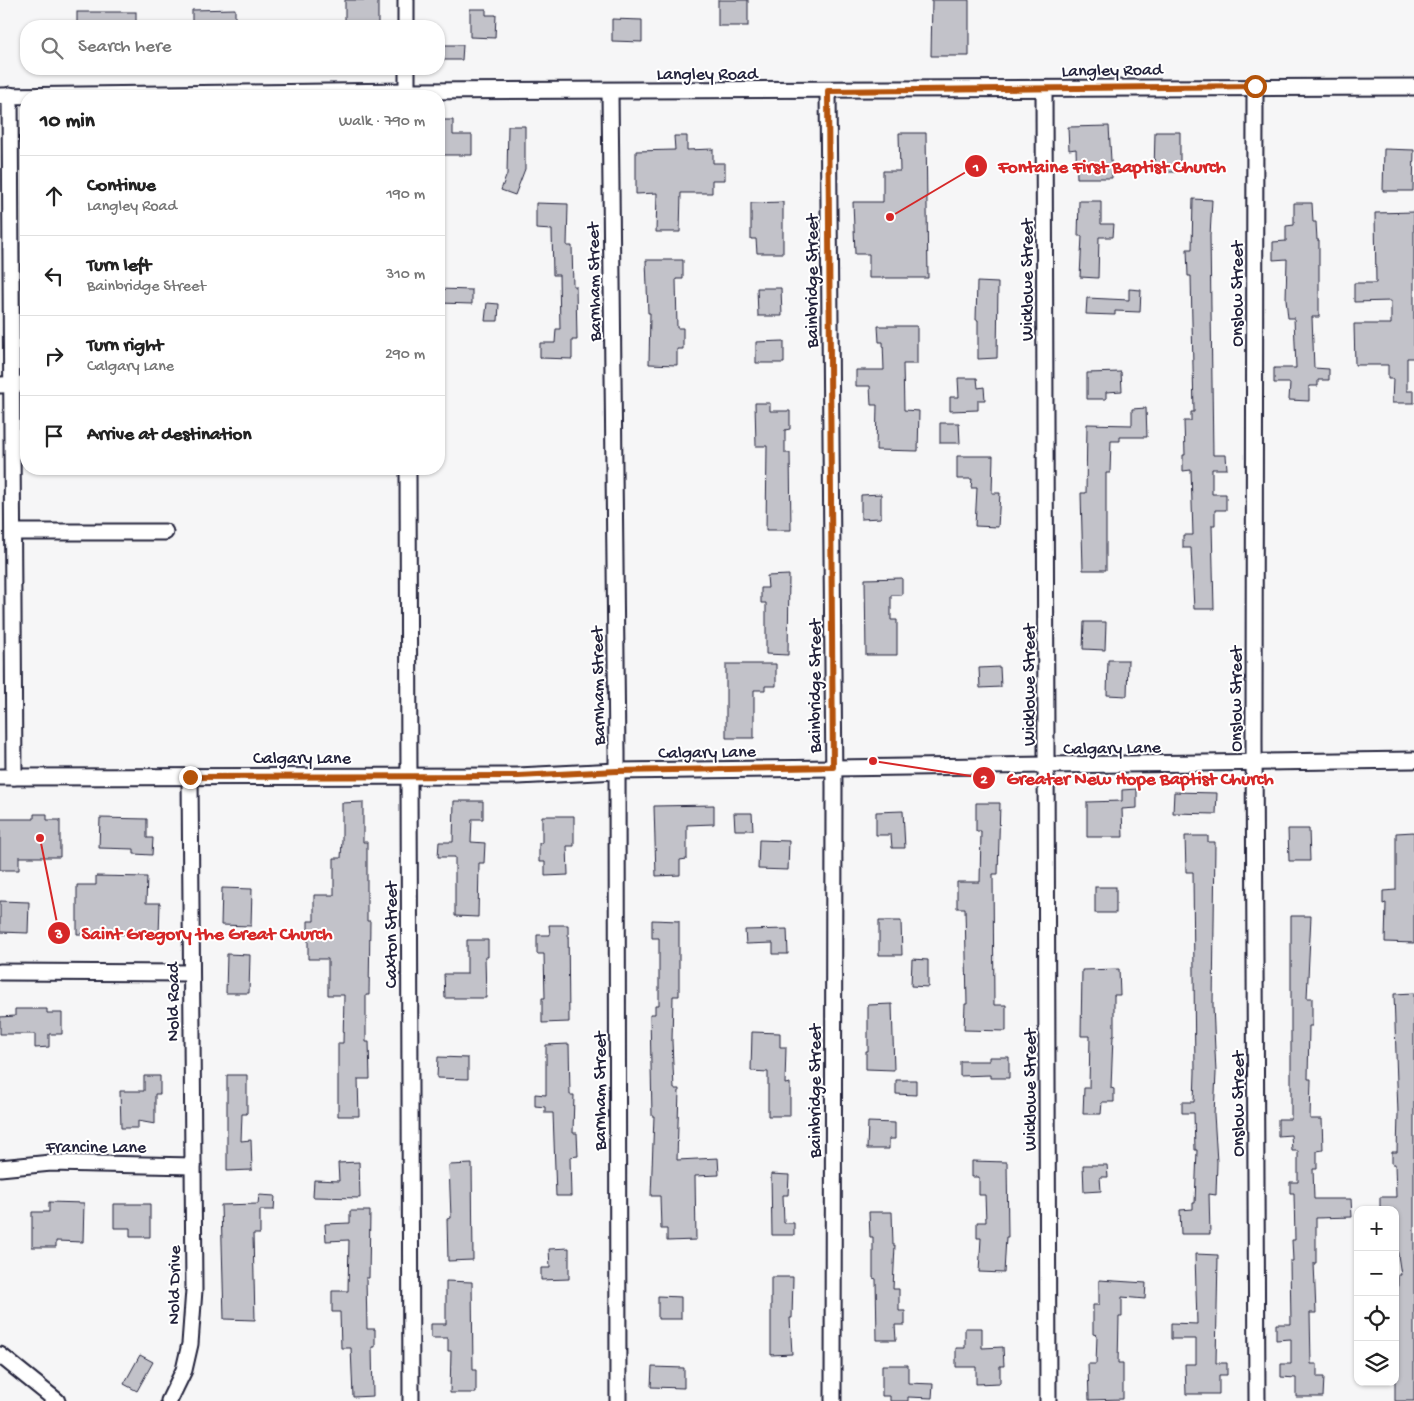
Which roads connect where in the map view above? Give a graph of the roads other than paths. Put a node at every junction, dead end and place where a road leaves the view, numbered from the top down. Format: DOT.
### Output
graph roads {
  1 [pos="406,0"];
  2 [pos="406,20"];
  3 [pos="407,75"];
  4 [pos="1255,86"];
  5 [pos="1414,87"];
  6 [pos="1044,89"];
  7 [pos="407,90"];
  8 [pos="828,91"];
  9 [pos="610,92"];
  10 [pos="445,94"];
  11 [pos="5,96"];
  12 [pos="20,96"];
  13 [pos="19,338"];
  14 [pos="13,384"];
  15 [pos="408,475"];
  16 [pos="13,532"];
  17 [pos="165,532"];
  18 [pos="6,580"];
  19 [pos="1414,760"];
  20 [pos="1254,763"];
  21 [pos="1047,766"];
  22 [pos="833,767"];
  23 [pos="617,771"];
  24 [pos="409,775"];
  25 [pos="7,777"];
  26 [pos="190,777"];
  27 [pos="0,972"];
  28 [pos="191,973"];
  29 [pos="193,1166"];
  30 [pos="0,1168"];
  31 [pos="0,1355"];
  32 [pos="57,1401"];
  33 [pos="169,1401"];
  34 [pos="411,1401"];
  35 [pos="618,1401"];
  36 [pos="833,1401"];
  37 [pos="1048,1401"];
  38 [pos="1257,1401"];
  1 -- 2 [label="street"];
  3 -- 7 [label="street"];
  4 -- 5 [label="street, Langley Road"];
  4 -- 6 [label="street, Langley Road"];
  4 -- 20 [label="street, Onslow Street"];
  6 -- 8 [label="street, Langley Road"];
  6 -- 21 [label="street, Wicklowe Street"];
  8 -- 9 [label="street, Langley Road"];
  8 -- 22 [label="street, Bainbridge Street"];
  9 -- 10 [label="street, Langley Road"];
  9 -- 23 [label="street, Barnham Street"];
  11 -- 12 [label="street, Langley Road"];
  11 -- 13 [label="street"];
  13 -- 14 [label="street"];
  14 -- 16 [label="street"];
  15 -- 24 [label="street, Caxton Street"];
  16 -- 17 [label="street"];
  16 -- 18 [label="street"];
  18 -- 25 [label="street"];
  19 -- 20 [label="street, Calgary Lane"];
  20 -- 21 [label="street, Calgary Lane"];
  20 -- 38 [label="street, Onslow Street"];
  21 -- 22 [label="street, Calgary Lane"];
  21 -- 37 [label="street, Wicklowe Street"];
  22 -- 23 [label="street, Calgary Lane"];
  22 -- 36 [label="street, Bainbridge Street"];
  23 -- 24 [label="street, Calgary Lane"];
  23 -- 35 [label="street, Barnham Street"];
  24 -- 26 [label="street, Calgary Lane"];
  24 -- 34 [label="street, Caxton Street"];
  25 -- 26 [label="street, Calgary Lane"];
  26 -- 28 [label="street, Nold Road"];
  27 -- 28 [label="street"];
  28 -- 29 [label="street, Nold Road"];
  29 -- 30 [label="street, Francine Lane"];
  29 -- 33 [label="street, Nold Drive"];
  31 -- 32 [label="street"];
}
